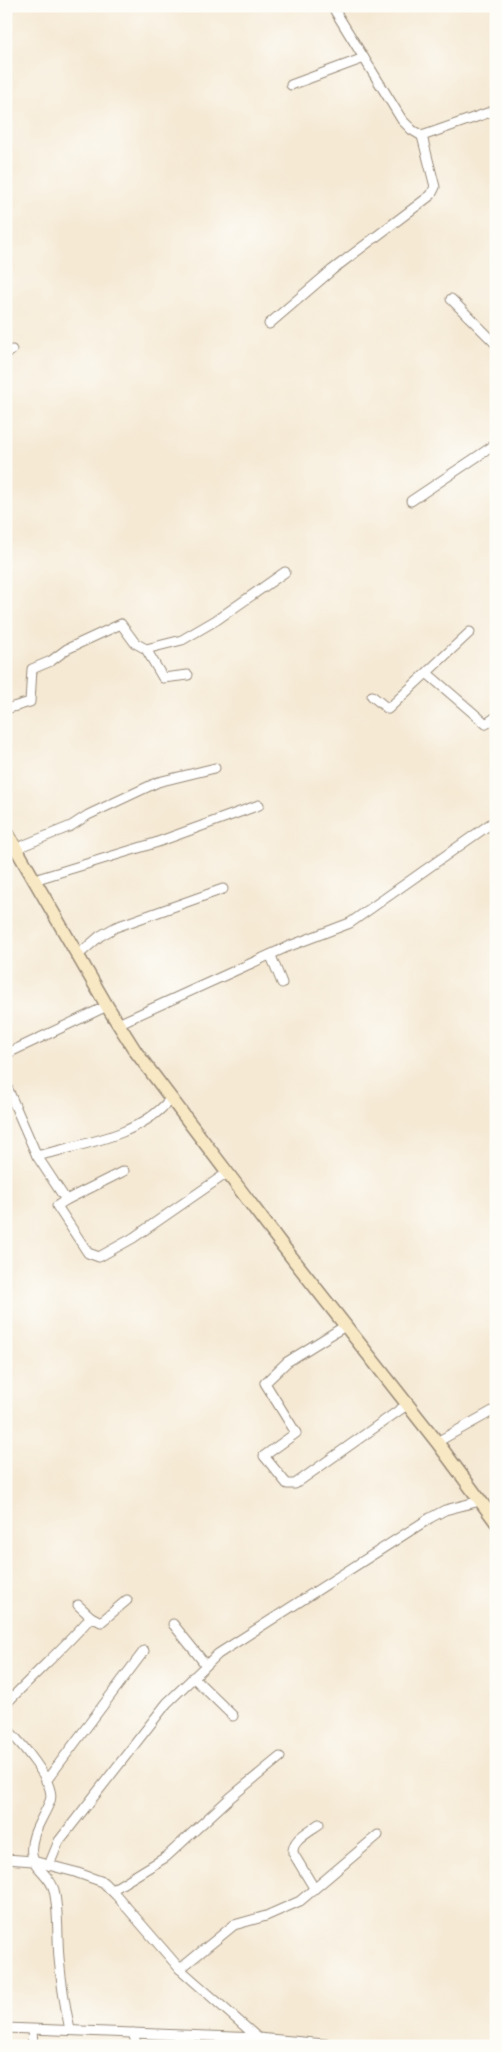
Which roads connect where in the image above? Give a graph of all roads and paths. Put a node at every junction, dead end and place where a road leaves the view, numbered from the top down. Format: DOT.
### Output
graph roads {
  1 [pos="332,6"];
  2 [pos="364,58"];
  3 [pos="291,85"];
  4 [pos="496,110"];
  5 [pos="422,136"];
  6 [pos="451,299"];
  7 [pos="268,324"];
  8 [pos="496,344"];
  9 [pos="496,444"];
  10 [pos="410,501"];
  11 [pos="285,572"];
  12 [pos="470,632"];
  13 [pos="146,649"];
  14 [pos="428,674"];
  15 [pos="188,675"];
  16 [pos="372,696"];
  17 [pos="6,709"];
  18 [pos="496,717"];
  19 [pos="215,768"];
  20 [pos="258,805"];
  21 [pos="496,820"];
  22 [pos="6,831"];
  23 [pos="17,848"];
  24 [pos="34,880"];
  25 [pos="222,889"];
  26 [pos="78,955"];
  27 [pos="271,956"];
  28 [pos="282,983"];
  29 [pos="107,1006"];
  30 [pos="118,1024"];
  31 [pos="6,1054"];
  32 [pos="6,1085"];
  33 [pos="170,1099"];
  34 [pos="37,1156"];
  35 [pos="124,1171"];
  36 [pos="227,1173"];
  37 [pos="66,1200"];
  38 [pos="345,1326"];
  39 [pos="408,1404"];
  40 [pos="496,1408"];
  41 [pos="437,1442"];
  42 [pos="480,1501"];
  43 [pos="496,1522"];
  44 [pos="127,1600"];
  45 [pos="78,1605"];
  46 [pos="91,1617"];
  47 [pos="173,1624"];
  48 [pos="144,1650"];
  49 [pos="206,1665"];
  50 [pos="193,1677"];
  51 [pos="6,1704"];
  52 [pos="234,1716"];
  53 [pos="6,1728"];
  54 [pos="280,1757"];
  55 [pos="46,1781"];
  56 [pos="319,1824"];
  57 [pos="378,1834"];
  58 [pos="6,1859"];
  59 [pos="33,1861"];
  60 [pos="49,1865"];
  61 [pos="314,1888"];
  62 [pos="112,1890"];
  63 [pos="180,1969"];
  64 [pos="6,2028"];
  65 [pos="32,2030"];
  66 [pos="70,2030"];
  67 [pos="133,2033"];
  68 [pos="258,2038"];
  69 [pos="33,2046"];
  70 [pos="137,2046"];
  71 [pos="348,2046"];
  1 -- 2 [label="street"];
  2 -- 3 [label="street"];
  2 -- 5 [label="street"];
  4 -- 5 [label="street"];
  5 -- 7 [label="street"];
  6 -- 8 [label="street"];
  9 -- 10 [label="street"];
  11 -- 13 [label="street"];
  12 -- 14 [label="street"];
  13 -- 15 [label="street"];
  13 -- 17 [label="street"];
  14 -- 16 [label="street"];
  14 -- 18 [label="street"];
  19 -- 23 [label="street"];
  20 -- 24 [label="street"];
  21 -- 27 [label="street"];
  22 -- 23 [label="street"];
  23 -- 24 [label="street"];
  24 -- 26 [label="street"];
  25 -- 26 [label="street"];
  26 -- 29 [label="street"];
  27 -- 28 [label="street"];
  27 -- 30 [label="street"];
  29 -- 30 [label="street"];
  29 -- 31 [label="street"];
  30 -- 33 [label="street"];
  32 -- 34 [label="street"];
  33 -- 34 [label="street"];
  33 -- 36 [label="street"];
  34 -- 37 [label="street"];
  35 -- 37 [label="street"];
  36 -- 37 [label="street"];
  36 -- 38 [label="street"];
  38 -- 39 [label="street"];
  38 -- 39 [label="street"];
  39 -- 41 [label="street"];
  40 -- 41 [label="street"];
  41 -- 42 [label="street"];
  42 -- 43 [label="street"];
  42 -- 49 [label="street"];
  44 -- 46 [label="street"];
  45 -- 46 [label="street"];
  46 -- 51 [label="street"];
  47 -- 49 [label="street"];
  48 -- 55 [label="street"];
  49 -- 50 [label="street"];
  50 -- 52 [label="street"];
  50 -- 60 [label="street"];
  53 -- 55 [label="street"];
  54 -- 62 [label="street"];
  55 -- 59 [label="street"];
  56 -- 61 [label="street"];
  57 -- 61 [label="street"];
  58 -- 59 [label="street"];
  59 -- 60 [label="street"];
  59 -- 66 [label="street"];
  60 -- 62 [label="street"];
  61 -- 63 [label="street"];
  62 -- 63 [label="street"];
  63 -- 68 [label="street"];
  64 -- 65 [label="street"];
  65 -- 66 [label="street"];
  65 -- 69 [label="street"];
  66 -- 67 [label="street"];
  67 -- 68 [label="street"];
  67 -- 70 [label="street"];
  68 -- 71 [label="street"];
}
